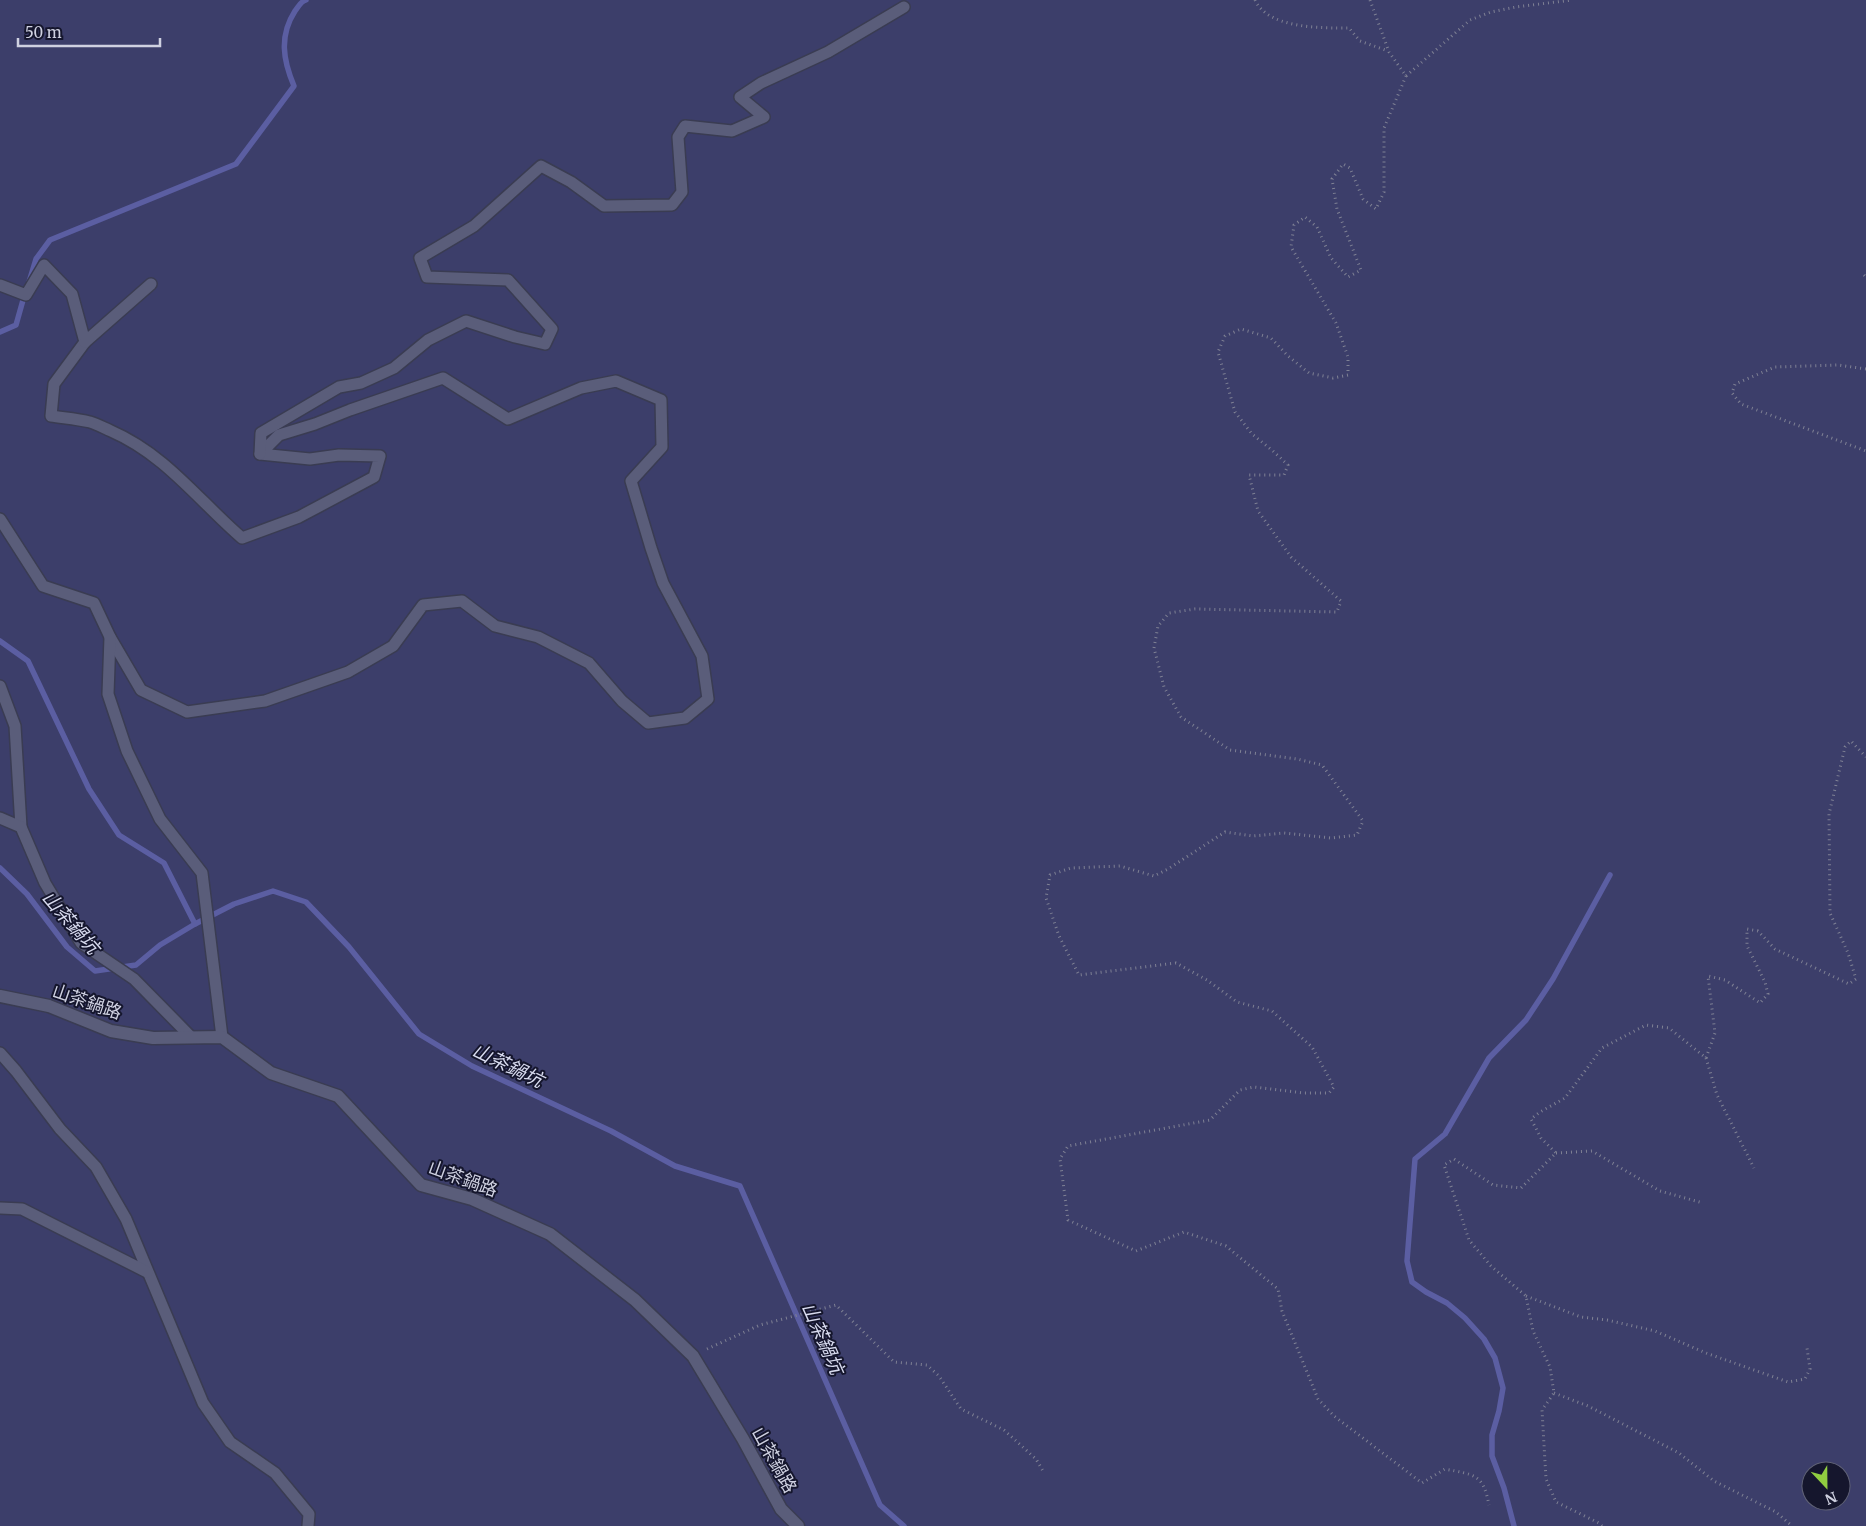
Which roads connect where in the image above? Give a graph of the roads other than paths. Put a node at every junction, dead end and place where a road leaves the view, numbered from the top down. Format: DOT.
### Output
graph roads {
  1 [pos="904,7"];
  2 [pos="0,284"];
  3 [pos="151,284"];
  4 [pos="85,342"];
  5 [pos="260,454"];
  6 [pos="0,519"];
  7 [pos="110,637"];
  8 [pos="0,686"];
  9 [pos="0,818"];
  10 [pos="21,827"];
  11 [pos="0,996"];
  12 [pos="190,1037"];
  13 [pos="222,1037"];
  14 [pos="0,1054"];
  15 [pos="0,1208"];
  16 [pos="147,1272"];
  17 [pos="308,1526"];
  18 [pos="798,1526"];
  1 -- 5 [label="lane"];
  2 -- 4 [label="lane"];
  3 -- 4 [label="lane"];
  4 -- 5 [label="lane"];
  5 -- 7 [label="lane"];
  6 -- 7 [label="lane"];
  7 -- 13 [label="lane"];
  8 -- 10 [label="lane"];
  9 -- 10 [label="lane"];
  10 -- 12 [label="lane"];
  11 -- 12 [label="street, 山茶鍋路"];
  12 -- 13 [label="street, 山茶鍋路"];
  13 -- 18 [label="street, 山茶鍋路"];
  14 -- 16 [label="lane"];
  15 -- 16 [label="lane"];
  16 -- 17 [label="lane"];
}
